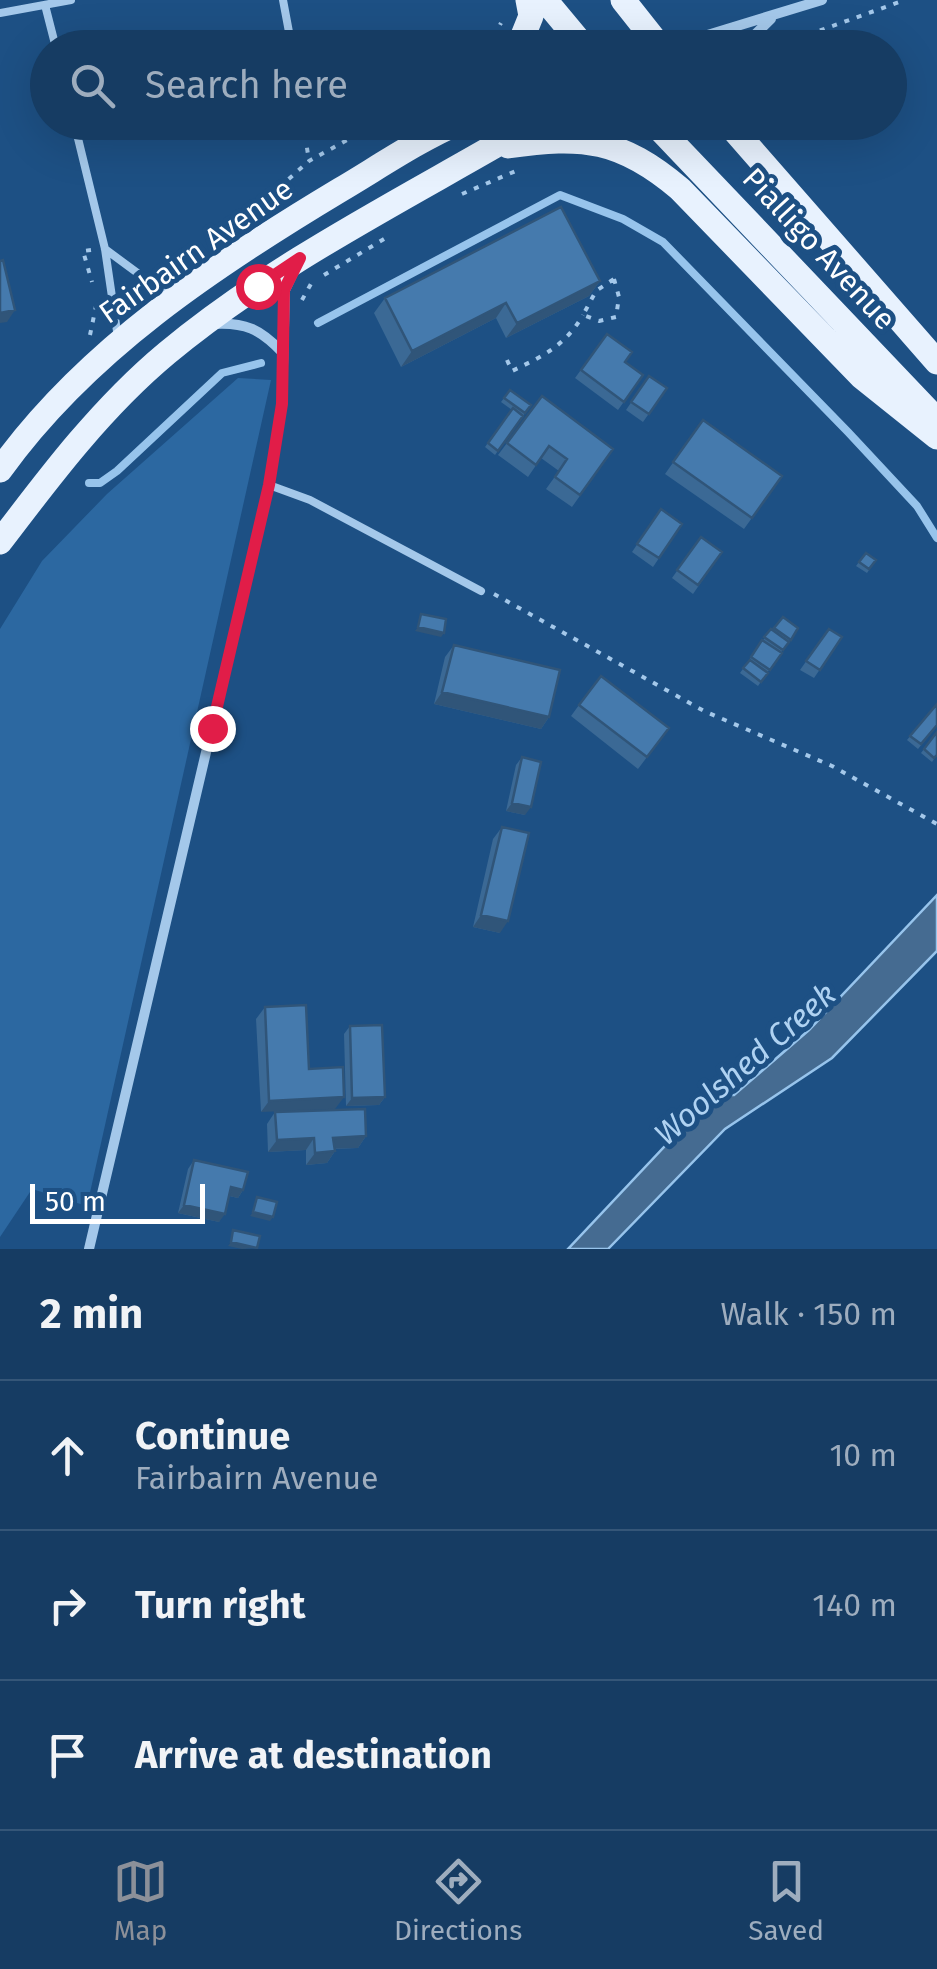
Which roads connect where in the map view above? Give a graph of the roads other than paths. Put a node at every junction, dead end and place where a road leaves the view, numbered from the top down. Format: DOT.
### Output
graph roads {
  1 [pos="72,0"];
  2 [pos="283,0"];
  3 [pos="528,0"];
  4 [pos="545,0"];
  5 [pos="623,0"];
  6 [pos="822,0"];
  7 [pos="45,5"];
  8 [pos="0,13"];
  9 [pos="776,15"];
  10 [pos="51,30"];
  11 [pos="289,30"];
  12 [pos="525,30"];
  13 [pos="569,30"];
  14 [pos="648,30"];
  15 [pos="725,30"];
  16 [pos="760,30"];
  17 [pos="78,140"];
  18 [pos="425,140"];
  19 [pos="506,140"];
  20 [pos="670,140"];
  21 [pos="742,140"];
  22 [pos="493,148"];
  23 [pos="105,249"];
  24 [pos="300,258"];
  25 [pos="172,299"];
  26 [pos="205,324"];
  27 [pos="119,342"];
  28 [pos="282,352"];
  29 [pos="937,362"];
  30 [pos="937,420"];
  31 [pos="937,438"];
  32 [pos="0,470"];
  33 [pos="269,485"];
  34 [pos="0,542"];
  35 [pos="482,590"];
  36 [pos="89,1249"];
  1 -- 7 [label="lane"];
  2 -- 11 [label="lane"];
  3 -- 12 [label="main road"];
  4 -- 13 [label="main road"];
  5 -- 14 [label="main road"];
  6 -- 9 [label="street"];
  7 -- 8 [label="lane"];
  7 -- 10 [label="lane"];
  9 -- 15 [label="street"];
  9 -- 16 [label="street"];
  17 -- 23 [label="lane"];
  18 -- 25 [label="main road, Fairbairn Avenue"];
  19 -- 22 [label="main road"];
  20 -- 30 [label="main road, Pialligo Avenue"];
  21 -- 29 [label="main road, Pialligo Avenue"];
  22 -- 24 [label="main road"];
  22 -- 31 [label="main road"];
  23 -- 25 [label="lane"];
  23 -- 27 [label="lane"];
  24 -- 26 [label="main road"];
  24 -- 28 [label="street"];
  25 -- 27 [label="main road, Fairbairn Avenue"];
  26 -- 28 [label="street"];
  26 -- 34 [label="main road"];
  27 -- 32 [label="main road, Fairbairn Avenue"];
  28 -- 33 [label="street"];
  33 -- 35 [label="lane"];
  33 -- 36 [label="street"];
}
